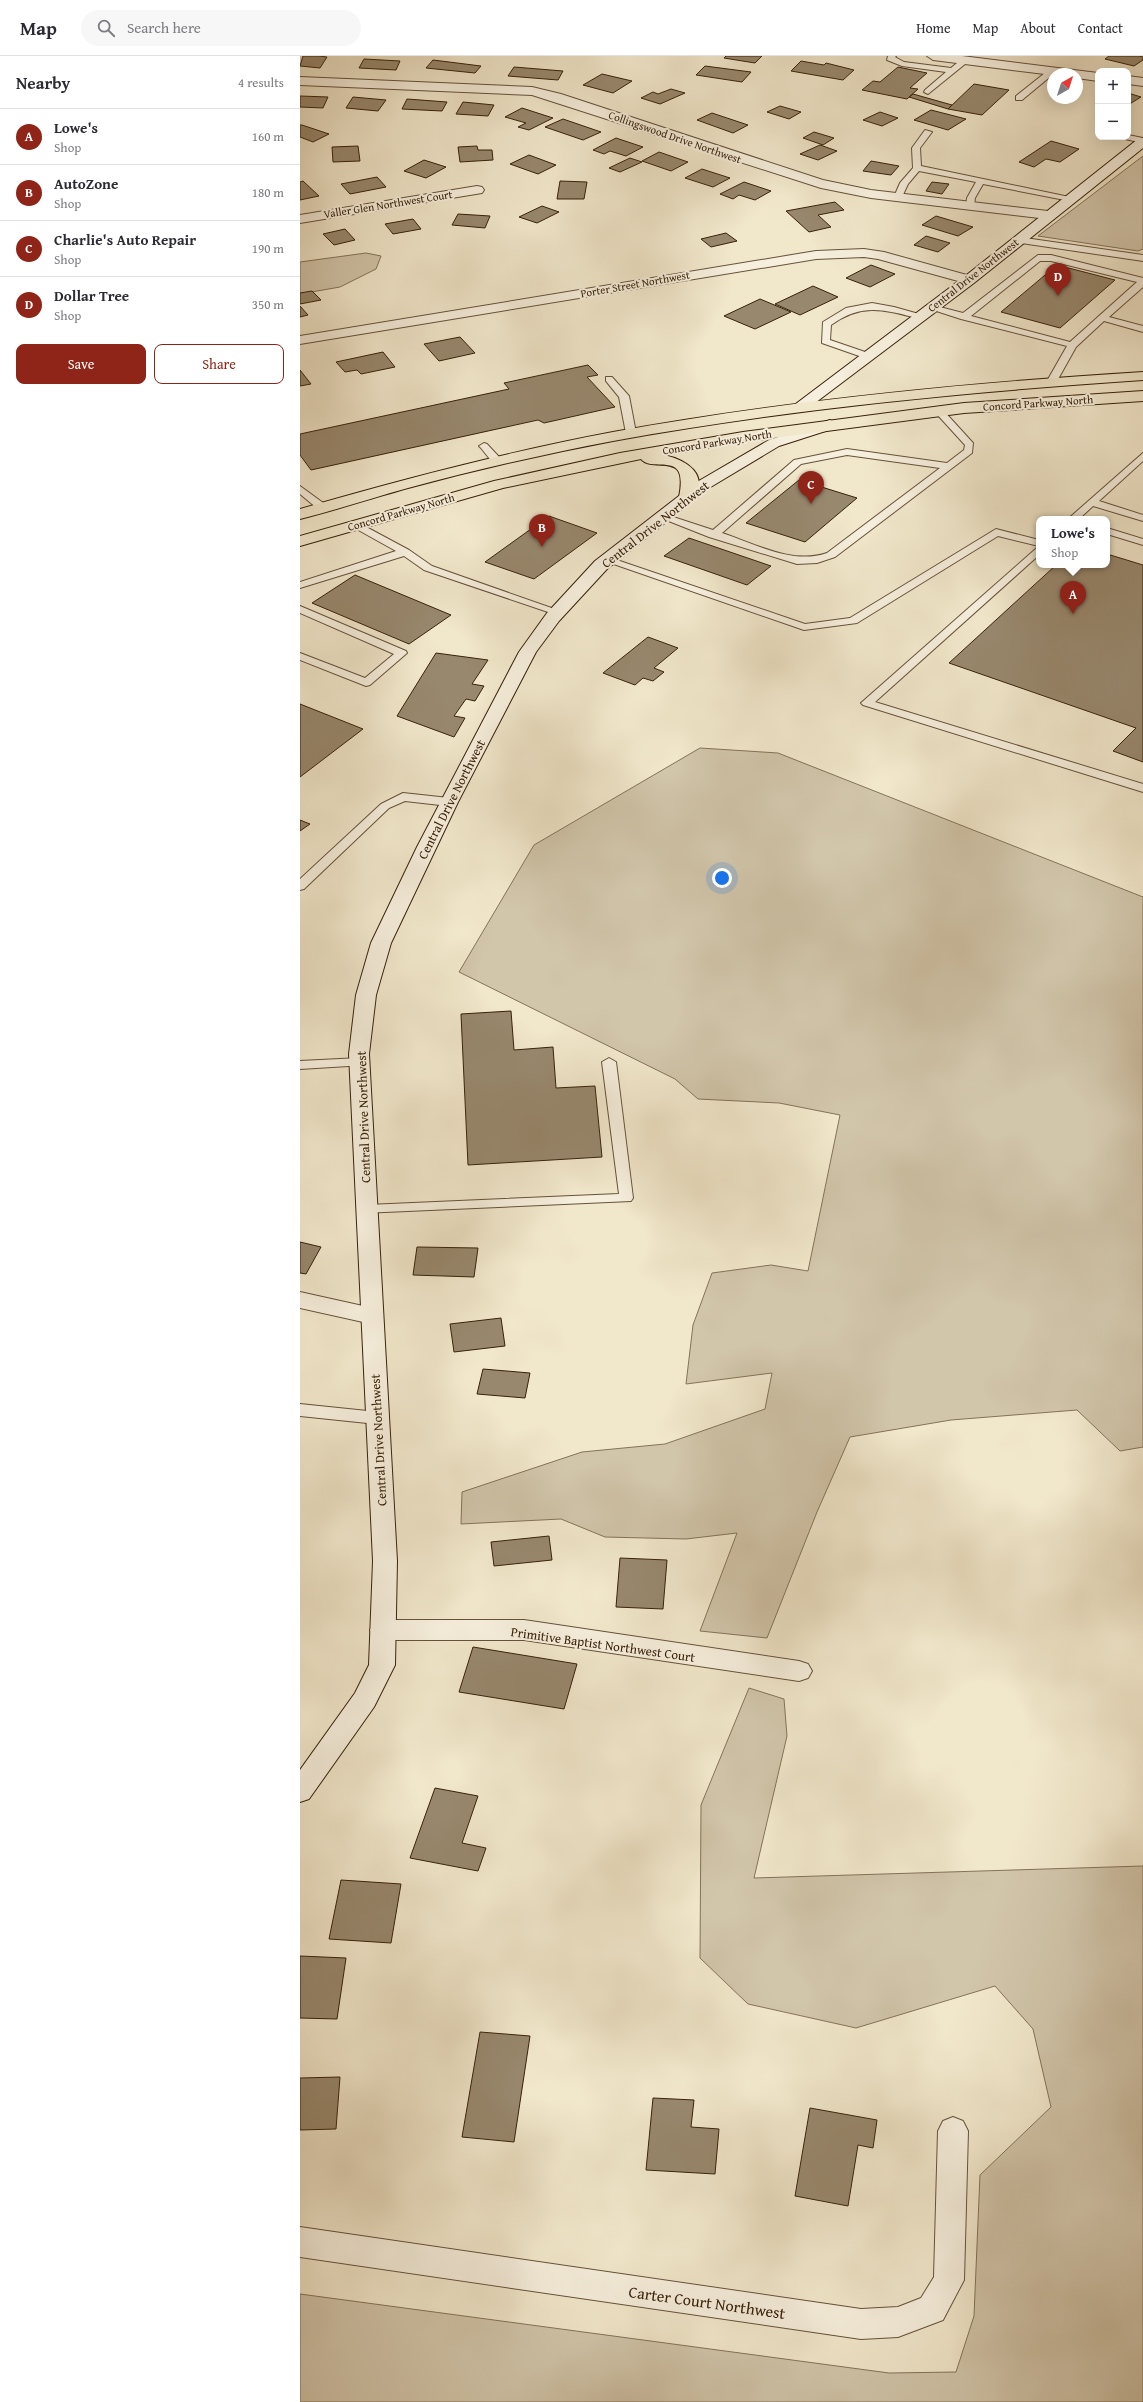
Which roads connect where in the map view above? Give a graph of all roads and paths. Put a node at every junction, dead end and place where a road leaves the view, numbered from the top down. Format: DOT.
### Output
graph roads {
  1 [pos="892,56"];
  2 [pos="933,56"];
  3 [pos="966,60"];
  4 [pos="1047,70"];
  5 [pos="953,71"];
  6 [pos="1083,75"];
  7 [pos="1047,76"];
  8 [pos="1095,77"];
  9 [pos="1131,80"];
  10 [pos="300,81"];
  11 [pos="1143,82"];
  12 [pos="928,92"];
  13 [pos="1019,98"];
  14 [pos="928,132"];
  15 [pos="1131,138"];
  16 [pos="1143,141"];
  17 [pos="917,168"];
  18 [pos="981,180"];
  19 [pos="477,190"];
  20 [pos="898,197"];
  21 [pos="1070,198"];
  22 [pos="970,206"];
  23 [pos="1048,216"];
  24 [pos="300,219"];
  25 [pos="1018,240"];
  26 [pos="1143,258"];
  27 [pos="969,280"];
  28 [pos="1143,281"];
  29 [pos="927,312"];
  30 [pos="964,317"];
  31 [pos="1102,318"];
  32 [pos="1143,329"];
  33 [pos="300,340"];
  34 [pos="1072,345"];
  35 [pos="868,356"];
  36 [pos="1143,376"];
  37 [pos="608,379"];
  38 [pos="1052,381"];
  39 [pos="1143,396"];
  40 [pos="802,406"];
  41 [pos="939,411"];
  42 [pos="835,424"];
  43 [pos="631,433"];
  44 [pos="484,446"];
  45 [pos="1143,456"];
  46 [pos="620,458"];
  47 [pos="497,461"];
  48 [pos="948,466"];
  49 [pos="500,484"];
  50 [pos="300,489"];
  51 [pos="686,497"];
  52 [pos="1091,502"];
  53 [pos="322,507"];
  54 [pos="300,514"];
  55 [pos="661,516"];
  56 [pos="1076,516"];
  57 [pos="1143,518"];
  58 [pos="355,524"];
  59 [pos="1110,532"];
  60 [pos="713,534"];
  61 [pos="300,541"];
  62 [pos="1036,542"];
  63 [pos="1143,542"];
  64 [pos="405,552"];
  65 [pos="1036,552"];
  66 [pos="607,560"];
  67 [pos="300,585"];
  68 [pos="300,609"];
  69 [pos="558,612"];
  70 [pos="300,656"];
  71 [pos="1143,788"];
  72 [pos="449,802"];
  73 [pos="300,886"];
  74 [pos="360,1062"];
  75 [pos="609,1062"];
  76 [pos="300,1065"];
  77 [pos="367,1210"];
  78 [pos="300,1300"];
  79 [pos="372,1316"];
  80 [pos="300,1410"];
  81 [pos="377,1418"];
  82 [pos="382,1630"];
  83 [pos="799,1671"];
  84 [pos="300,1791"];
  85 [pos="953,2131"];
  86 [pos="300,2242"];
  1 -- 5 [label="lane"];
  2 -- 3 [label="street"];
  3 -- 4 [label="street"];
  3 -- 5 [label="lane"];
  5 -- 12 [label="lane"];
  6 -- 8 [label="street"];
  7 -- 13 [label="lane"];
  9 -- 11 [label="street"];
  10 -- 20 [label="street, Collingswood Drive Northwest"];
  14 -- 17 [label="lane"];
  15 -- 16 [label="lane"];
  16 -- 21 [label="street, Central Drive Northwest"];
  17 -- 18 [label="lane"];
  17 -- 20 [label="lane"];
  18 -- 21 [label="lane"];
  18 -- 22 [label="lane"];
  19 -- 24 [label="street, Valler Glen Northwest Court"];
  20 -- 22 [label="street, Collingswood Drive Northwest"];
  21 -- 23 [label="street, Central Drive Northwest"];
  22 -- 23 [label="street, Collingswood Drive Northwest"];
  23 -- 25 [label="street, Central Drive Northwest"];
  25 -- 26 [label="lane"];
  25 -- 27 [label="street, Central Drive Northwest"];
  27 -- 29 [label="street, Central Drive Northwest"];
  27 -- 33 [label="street, Porter Street Northwest"];
  28 -- 30 [label="lane"];
  28 -- 31 [label="lane"];
  29 -- 30 [label="lane"];
  29 -- 35 [label="street, Central Drive Northwest"];
  29 -- 35 [label="lane"];
  30 -- 34 [label="lane"];
  31 -- 32 [label="lane"];
  31 -- 34 [label="lane"];
  34 -- 38 [label="lane"];
  35 -- 40 [label="street, Central Drive Northwest"];
  36 -- 38 [label="highway, Concord Parkway North"];
  37 -- 43 [label="lane"];
  38 -- 40 [label="highway, Concord Parkway North"];
  39 -- 41 [label="highway, Concord Parkway North"];
  40 -- 43 [label="highway, Concord Parkway North"];
  40 -- 49 [label="highway"];
  41 -- 42 [label="highway, Concord Parkway North"];
  41 -- 48 [label="lane"];
  42 -- 46 [label="highway, Concord Parkway North"];
  42 -- 51 [label="street, Central Drive Northwest"];
  43 -- 47 [label="highway, Concord Parkway North"];
  44 -- 47 [label="lane"];
  45 -- 52 [label="lane"];
  46 -- 49 [label="highway, Concord Parkway North"];
  46 -- 51 [label="highway"];
  47 -- 53 [label="highway, Concord Parkway North"];
  48 -- 60 [label="lane"];
  48 -- 60 [label="lane"];
  49 -- 58 [label="highway, Concord Parkway North"];
  50 -- 53 [label="lane"];
  51 -- 55 [label="street, Central Drive Northwest"];
  52 -- 56 [label="lane"];
  52 -- 57 [label="lane"];
  53 -- 54 [label="highway, Concord Parkway North"];
  55 -- 60 [label="lane"];
  55 -- 66 [label="street, Central Drive Northwest"];
  58 -- 61 [label="highway, Concord Parkway North"];
  58 -- 64 [label="lane"];
  59 -- 63 [label="lane"];
  62 -- 66 [label="lane"];
  64 -- 67 [label="lane"];
  64 -- 69 [label="lane"];
  65 -- 71 [label="lane"];
  66 -- 69 [label="street, Central Drive Northwest"];
  68 -- 70 [label="lane"];
  69 -- 72 [label="street, Central Drive Northwest"];
  72 -- 73 [label="lane"];
  72 -- 74 [label="street, Central Drive Northwest"];
  74 -- 76 [label="lane"];
  74 -- 77 [label="street, Central Drive Northwest"];
  75 -- 77 [label="lane"];
  77 -- 79 [label="street, Central Drive Northwest"];
  78 -- 79 [label="street"];
  79 -- 81 [label="street, Central Drive Northwest"];
  80 -- 81 [label="lane"];
  81 -- 82 [label="street, Central Drive Northwest"];
  82 -- 83 [label="street, Primitive Baptist Northwest Court"];
  82 -- 84 [label="street, Central Drive Northwest"];
  85 -- 86 [label="street, Carter Court Northwest"];
}
